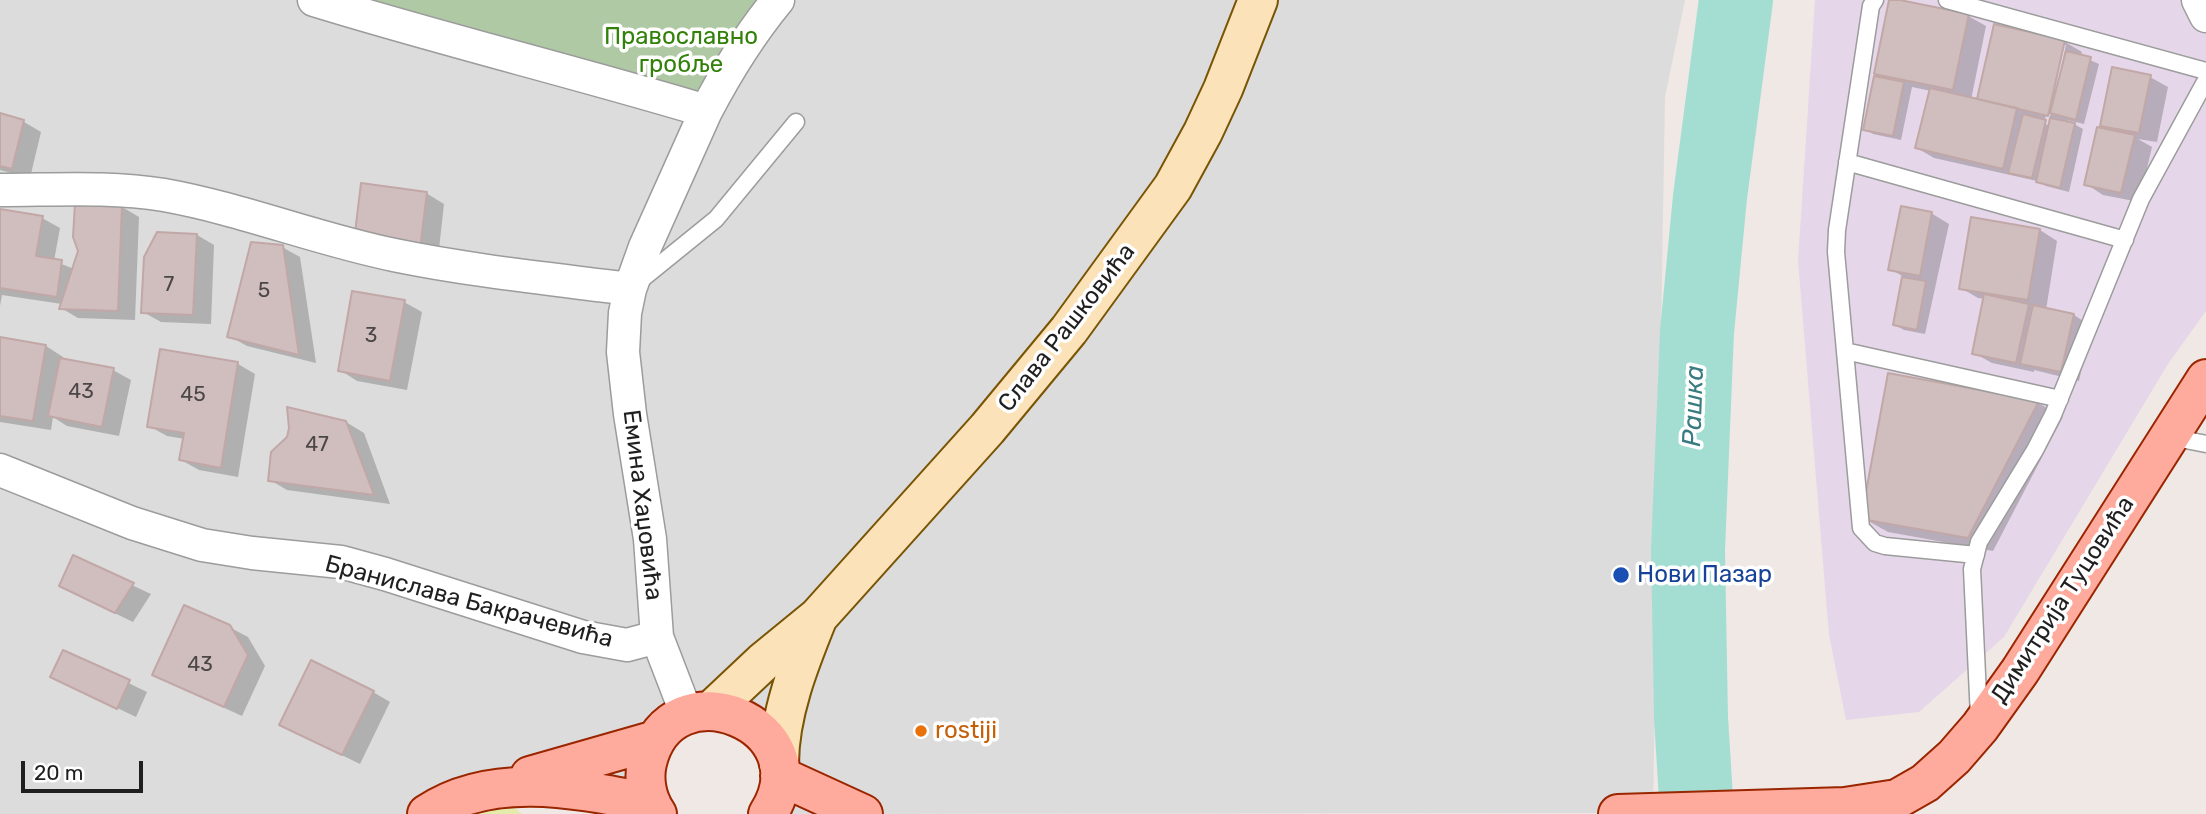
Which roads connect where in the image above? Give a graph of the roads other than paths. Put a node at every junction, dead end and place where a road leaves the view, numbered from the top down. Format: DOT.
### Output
graph roads {
  1 [pos="314,0"];
  2 [pos="778,0"];
  3 [pos="1258,0"];
  4 [pos="1875,0"];
  5 [pos="1947,0"];
  6 [pos="2198,0"];
  7 [pos="2206,16"];
  8 [pos="2206,71"];
  9 [pos="2206,80"];
  10 [pos="706,111"];
  11 [pos="796,122"];
  12 [pos="1847,162"];
  13 [pos="0,190"];
  14 [pos="2125,240"];
  15 [pos="630,289"];
  16 [pos="1845,351"];
  17 [pos="2206,379"];
  18 [pos="2060,398"];
  19 [pos="2168,437"];
  20 [pos="2206,444"];
  21 [pos="0,470"];
  22 [pos="1976,555"];
  23 [pos="818,617"];
  24 [pos="657,638"];
  25 [pos="700,713"];
  26 [pos="1980,727"];
  27 [pos="656,740"];
  28 [pos="779,770"];
  29 [pos="500,797"];
  30 [pos="1900,806"];
  31 [pos="654,809"];
  32 [pos="1635,813"];
  33 [pos="427,814"];
  34 [pos="768,814"];
  35 [pos="863,814"];
  1 -- 10 [label="street"];
  2 -- 10 [label="street, Емина Хаџовића"];
  3 -- 23 [label="main road, Слава Рашковића"];
  4 -- 12 [label="lane"];
  5 -- 8 [label="lane"];
  6 -- 7 [label="street"];
  9 -- 14 [label="lane"];
  10 -- 15 [label="street, Емина Хаџовића"];
  11 -- 15 [label="lane"];
  12 -- 14 [label="lane"];
  12 -- 16 [label="lane"];
  13 -- 15 [label="street"];
  14 -- 18 [label="lane"];
  15 -- 24 [label="street, Емина Хаџовића"];
  16 -- 18 [label="lane"];
  16 -- 22 [label="lane"];
  17 -- 19 [label="main road, Димитрија Туцовића"];
  18 -- 22 [label="lane"];
  19 -- 20 [label="lane"];
  19 -- 26 [label="main road, Димитрија Туцовића"];
  21 -- 24 [label="street, Бранислава Бакрачевића"];
  22 -- 26 [label="lane"];
  23 -- 25 [label="main road"];
  23 -- 28 [label="main road"];
  24 -- 25 [label="street, Емина Хаџовића"];
  25 -- 27 [label="main road"];
  25 -- 28 [label="main road"];
  26 -- 30 [label="main road, Димитрија Туцовића"];
  27 -- 29 [label="main road"];
  27 -- 31 [label="main road"];
  28 -- 34 [label="main road"];
  28 -- 35 [label="main road"];
  29 -- 31 [label="main road"];
  29 -- 33 [label="main road"];
  30 -- 32 [label="main road, Димитрија Туцовића"];
}
